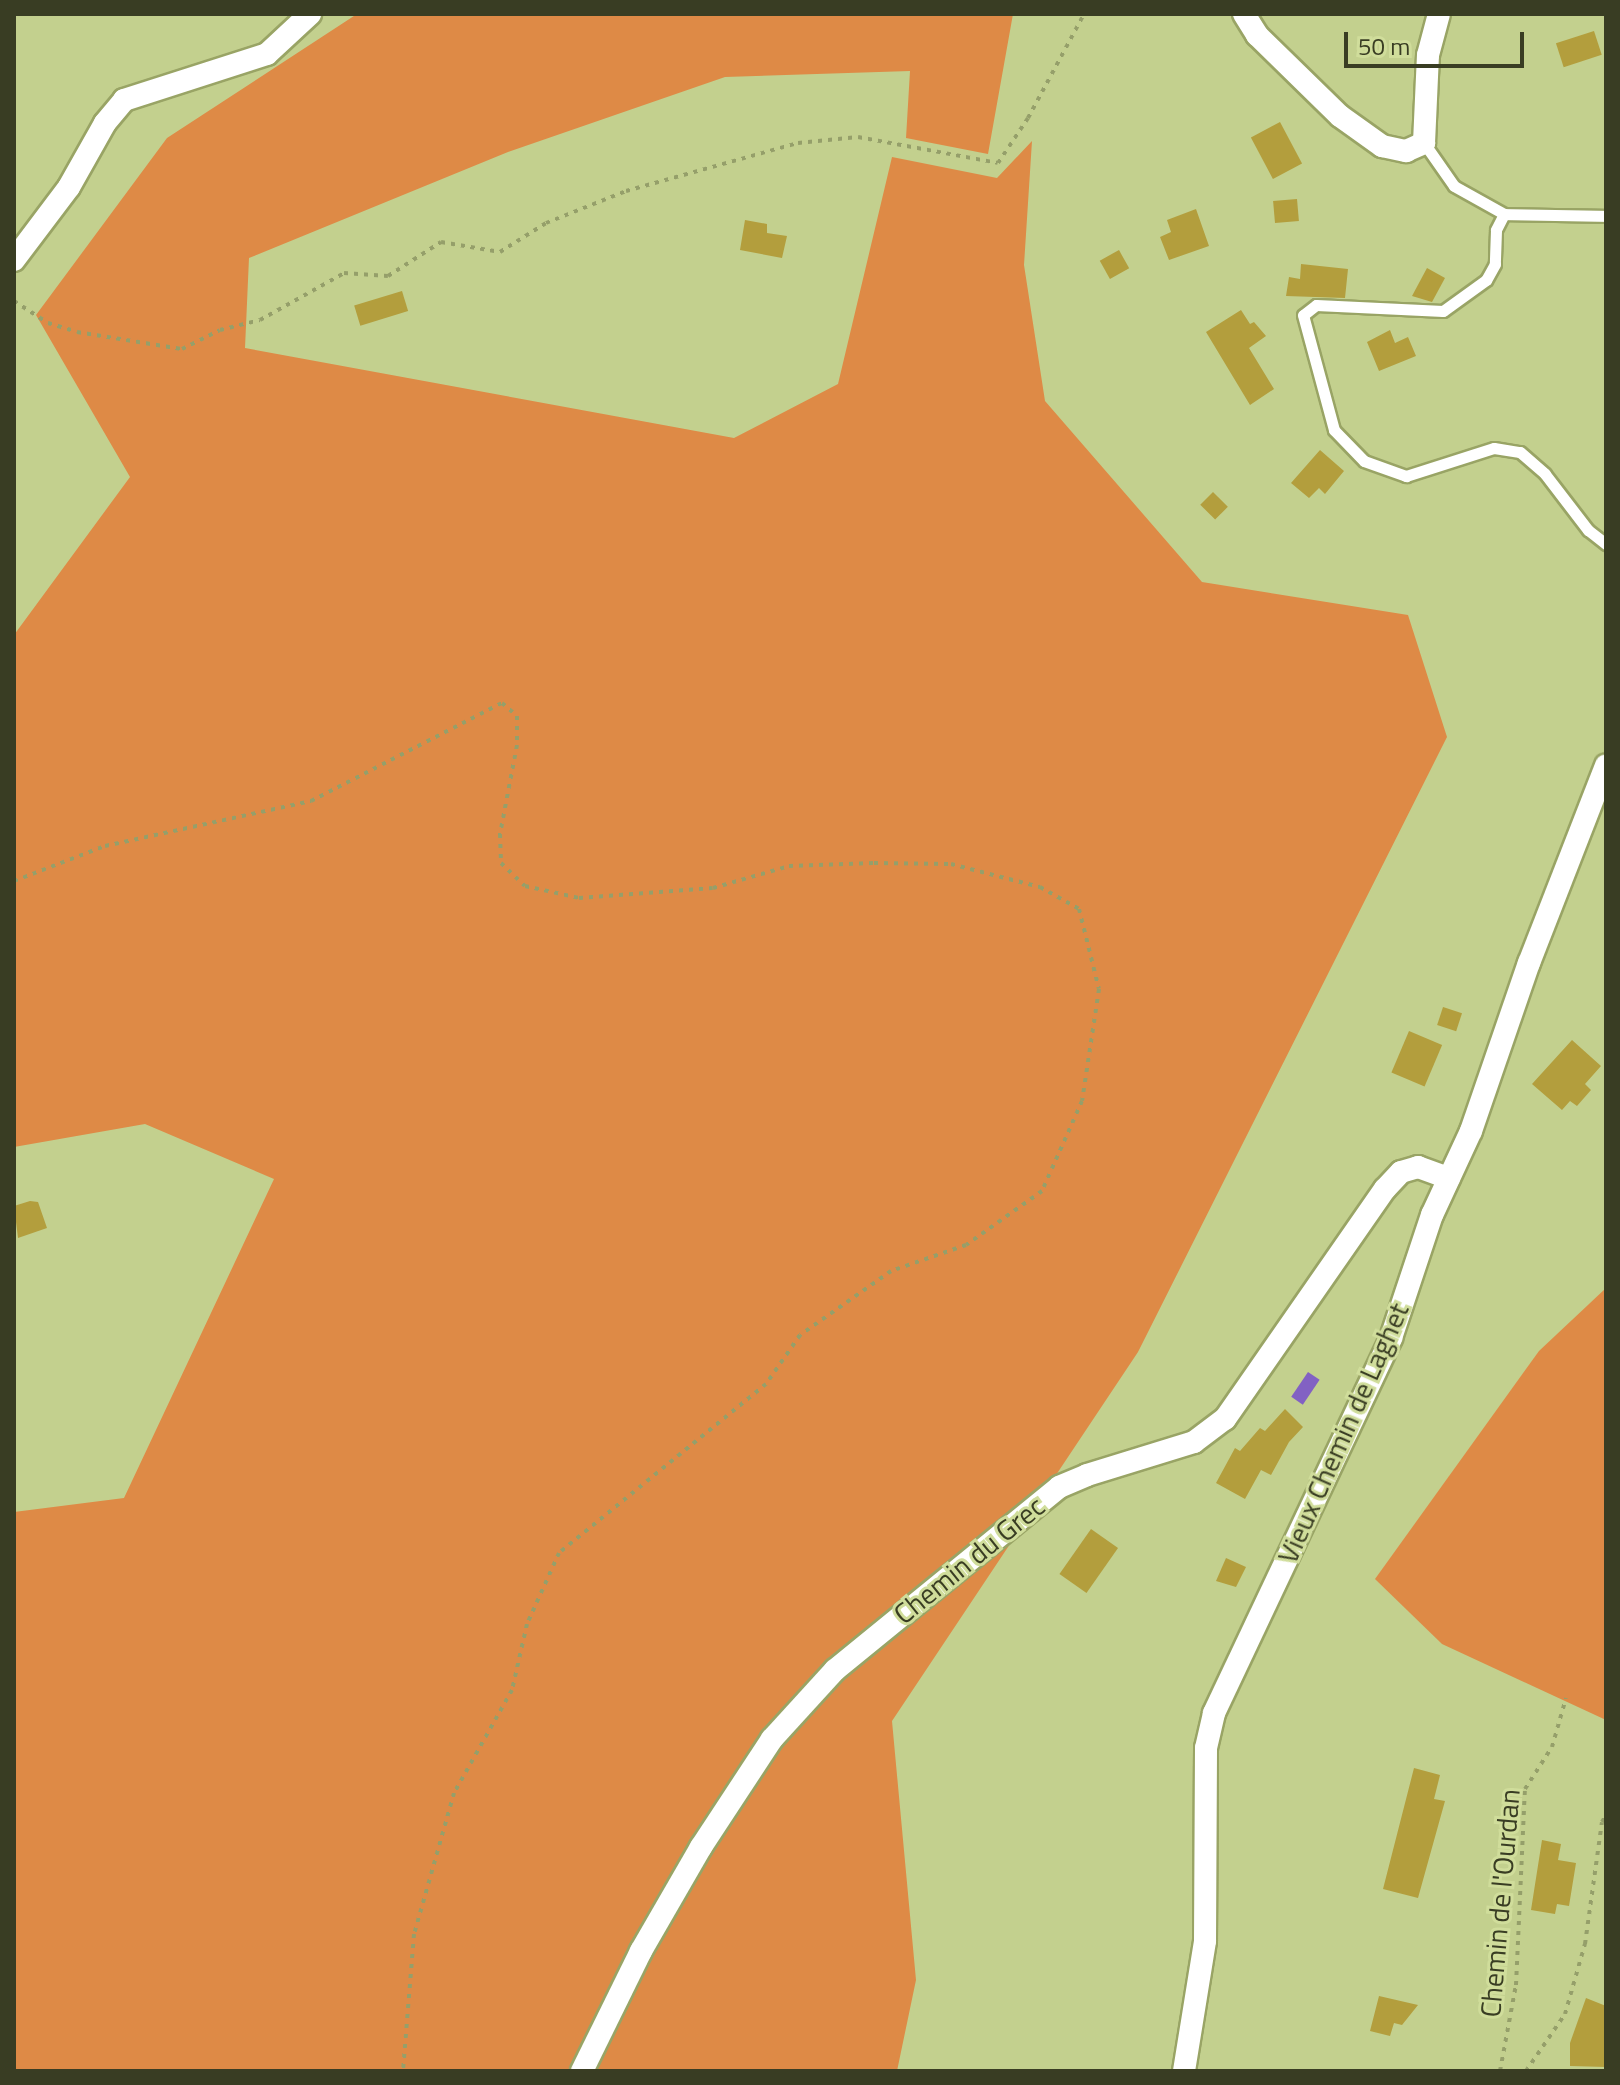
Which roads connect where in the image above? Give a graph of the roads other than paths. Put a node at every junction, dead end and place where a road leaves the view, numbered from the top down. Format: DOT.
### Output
graph roads {
  1 [pos="310,14"];
  2 [pos="1244,14"];
  3 [pos="1439,14"];
  4 [pos="1424,143"];
  5 [pos="1504,214"];
  6 [pos="1606,216"];
  7 [pos="14,260"];
  8 [pos="1606,544"];
  9 [pos="1606,766"];
  10 [pos="1449,1178"];
  11 [pos="582,2071"];
  12 [pos="1184,2071"];
  1 -- 7 [label="street"];
  2 -- 4 [label="street"];
  3 -- 4 [label="street"];
  4 -- 5 [label="lane"];
  5 -- 6 [label="lane"];
  5 -- 8 [label="lane"];
  9 -- 10 [label="street, Vieux Chemin de Laghet"];
  10 -- 11 [label="street, Chemin du Grec"];
  10 -- 12 [label="street, Vieux Chemin de Laghet"];
}
